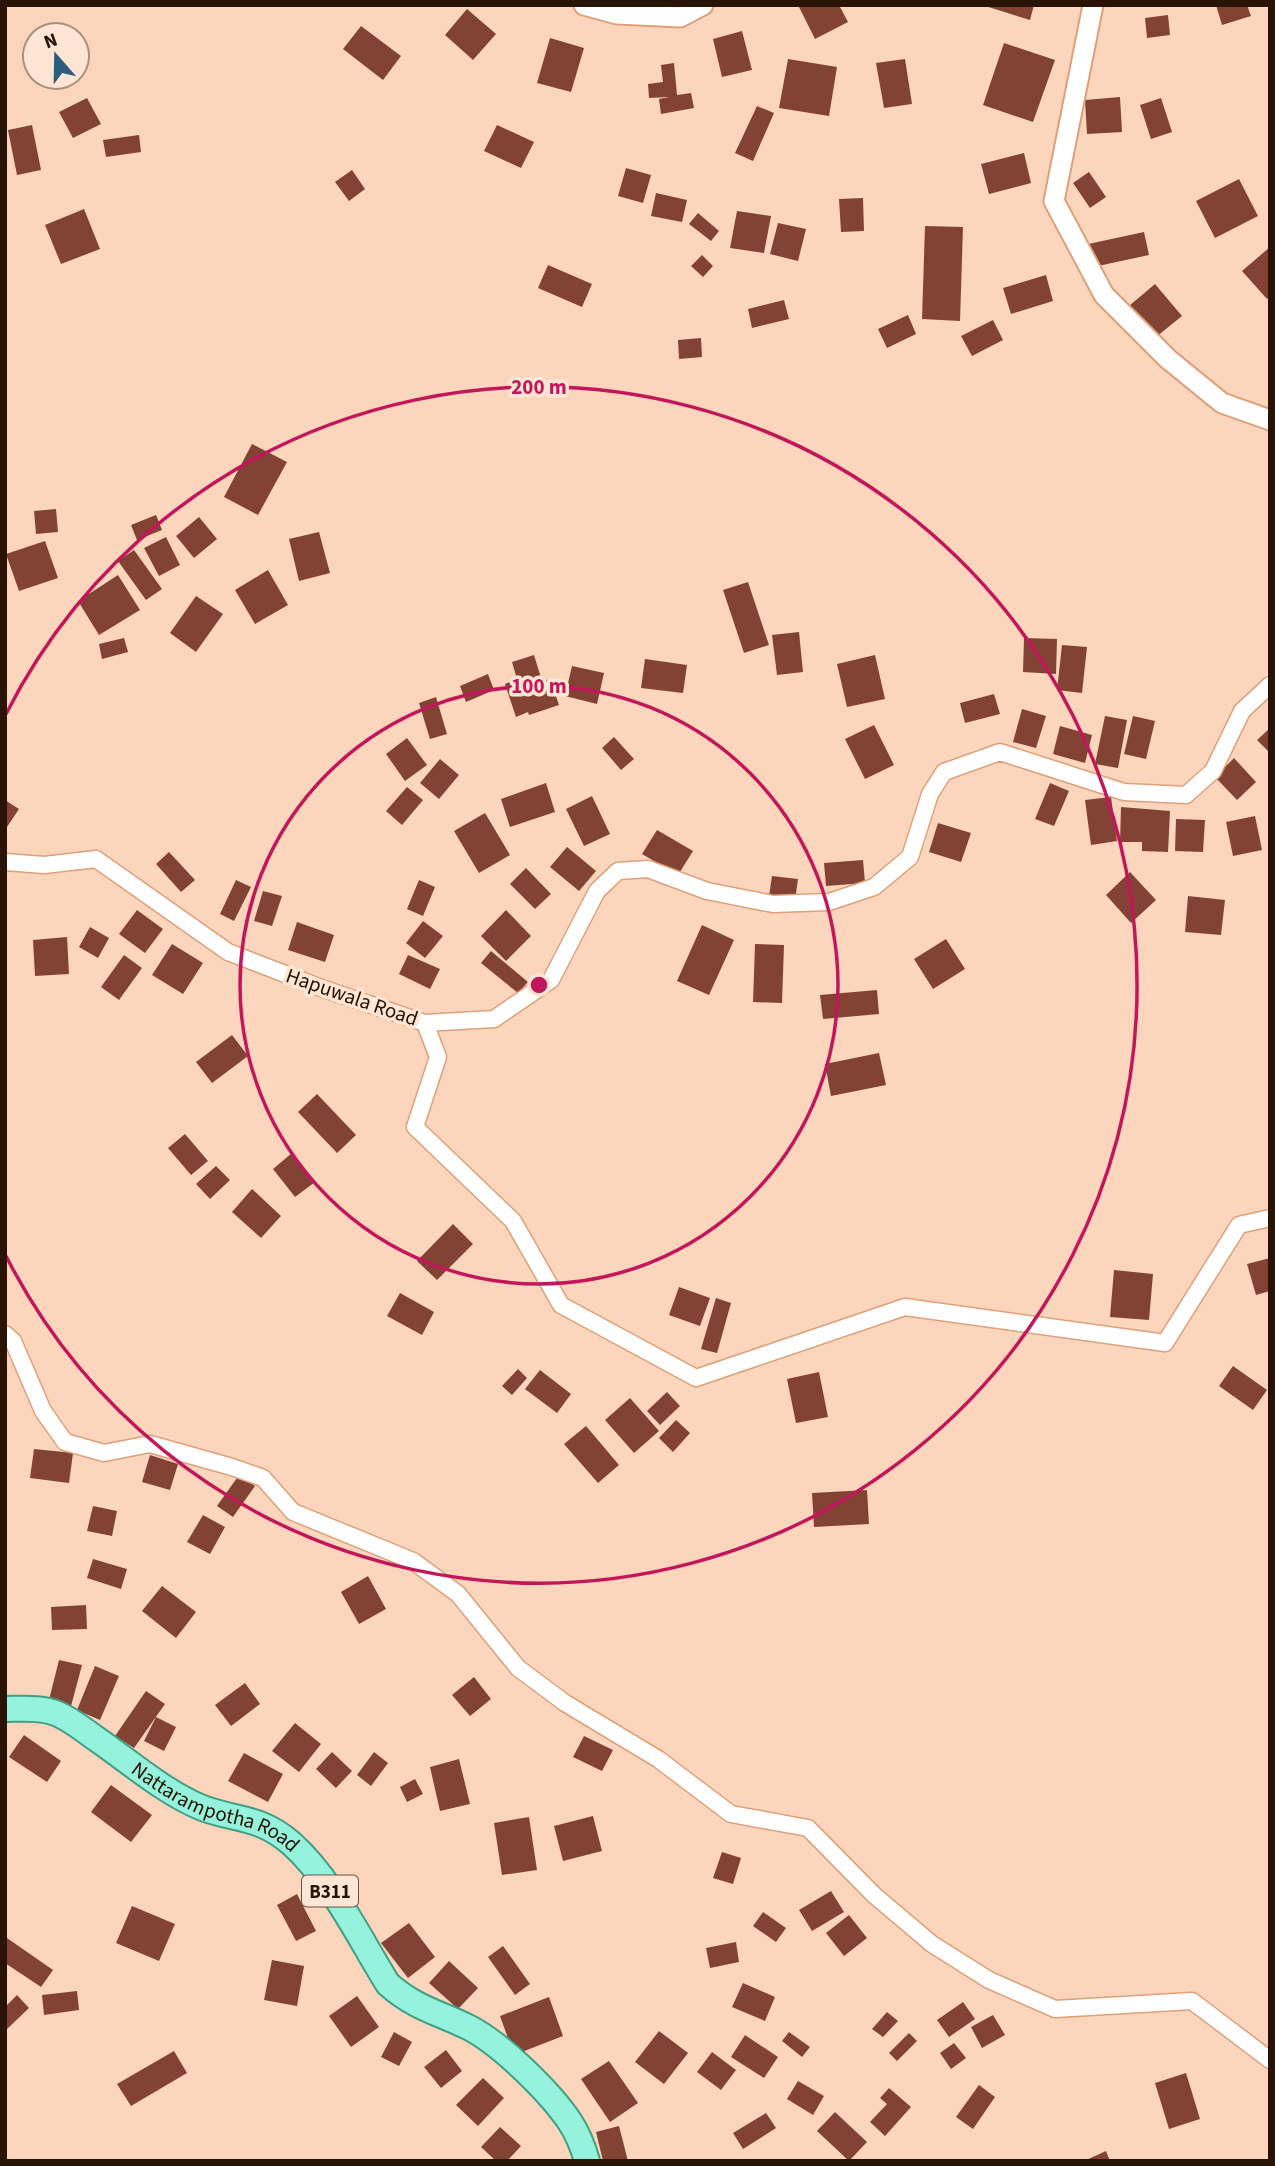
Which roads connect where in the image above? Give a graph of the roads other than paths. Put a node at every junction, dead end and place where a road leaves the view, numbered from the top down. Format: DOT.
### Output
graph roads {
  1 [pos="584,5"];
  2 [pos="703,5"];
  3 [pos="1093,5"];
  4 [pos="1270,420"];
  5 [pos="1270,685"];
  6 [pos="5,862"];
  7 [pos="425,1023"];
  8 [pos="1270,1218"];
  9 [pos="5,1334"];
  10 [pos="5,1709"];
  11 [pos="1270,2060"];
  12 [pos="587,2161"];
  1 -- 2 [label="street"];
  3 -- 4 [label="street"];
  5 -- 7 [label="street, Hapuwala Road"];
  6 -- 7 [label="street, Hapuwala Road"];
  7 -- 8 [label="street"];
  9 -- 11 [label="street"];
  10 -- 12 [label="main road, Nattarampotha Road / B311"];
}
